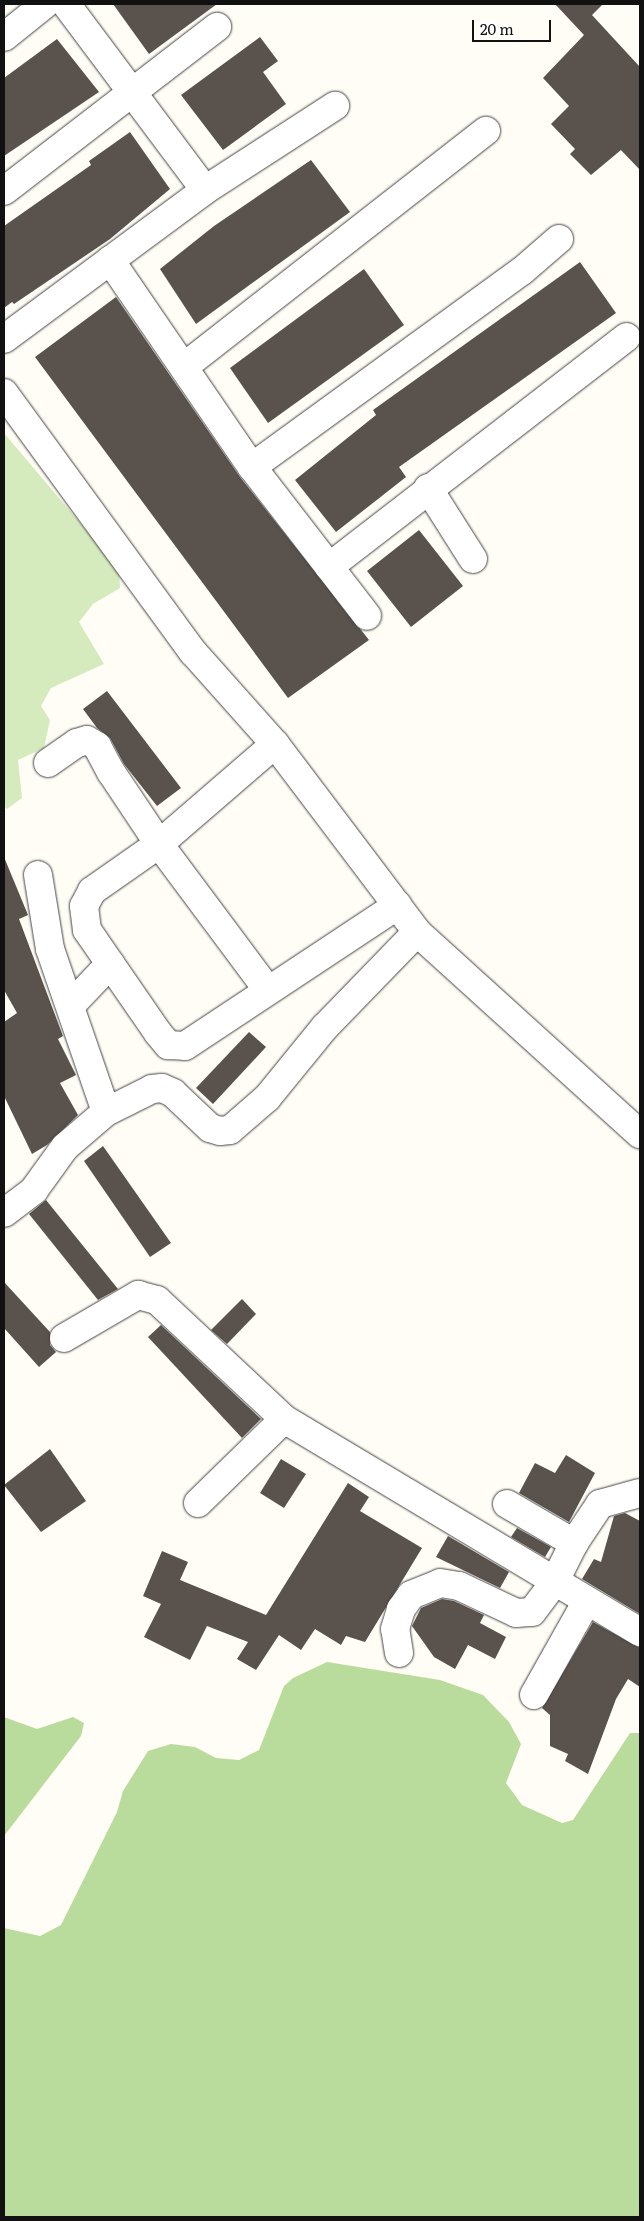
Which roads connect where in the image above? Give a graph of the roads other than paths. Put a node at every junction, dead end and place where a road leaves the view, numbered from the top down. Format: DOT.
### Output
graph roads {
  1 [pos="44,4"];
  2 [pos="66,4"];
  3 [pos="217,27"];
  4 [pos="4,38"];
  5 [pos="132,90"];
  6 [pos="335,106"];
  7 [pos="486,131"];
  8 [pos="205,190"];
  9 [pos="4,191"];
  10 [pos="559,239"];
  11 [pos="110,260"];
  12 [pos="627,337"];
  13 [pos="4,339"];
  14 [pos="185,366"];
  15 [pos="4,392"];
  16 [pos="252,468"];
  17 [pos="428,488"];
  18 [pos="473,559"];
  19 [pos="329,567"];
  20 [pos="367,616"];
  21 [pos="275,744"];
  22 [pos="48,763"];
  23 [pos="159,844"];
  24 [pos="38,875"];
  25 [pos="398,905"];
  26 [pos="417,932"];
  27 [pos="110,964"];
  28 [pos="267,989"];
  29 [pos="70,1005"];
  30 [pos="106,1112"];
  31 [pos="640,1134"];
  32 [pos="4,1213"];
  33 [pos="64,1338"];
  34 [pos="284,1419"];
  35 [pos="640,1493"];
  36 [pos="198,1503"];
  37 [pos="507,1504"];
  38 [pos="574,1543"];
  39 [pos="555,1581"];
  40 [pos="587,1602"];
  41 [pos="640,1632"];
  42 [pos="399,1653"];
  43 [pos="534,1695"];
  1 -- 4 [label="street"];
  2 -- 5 [label="street"];
  3 -- 5 [label="street"];
  5 -- 8 [label="street"];
  5 -- 9 [label="street"];
  6 -- 8 [label="street"];
  7 -- 14 [label="street"];
  8 -- 11 [label="street"];
  10 -- 16 [label="street"];
  11 -- 13 [label="street"];
  11 -- 14 [label="street"];
  12 -- 17 [label="street"];
  14 -- 16 [label="street"];
  15 -- 21 [label="street"];
  16 -- 19 [label="street"];
  17 -- 18 [label="street"];
  17 -- 19 [label="street"];
  19 -- 20 [label="street"];
  21 -- 23 [label="street"];
  21 -- 25 [label="street"];
  22 -- 23 [label="street"];
  23 -- 27 [label="street"];
  23 -- 28 [label="street"];
  24 -- 29 [label="street"];
  25 -- 26 [label="street"];
  25 -- 28 [label="street"];
  26 -- 30 [label="street"];
  26 -- 31 [label="street"];
  27 -- 28 [label="street"];
  27 -- 29 [label="street"];
  29 -- 30 [label="street"];
  30 -- 32 [label="street"];
  33 -- 34 [label="street"];
  34 -- 36 [label="street"];
  34 -- 39 [label="street"];
  35 -- 38 [label="street"];
  37 -- 38 [label="street"];
  38 -- 39 [label="street"];
  39 -- 40 [label="street"];
  39 -- 42 [label="street"];
  40 -- 41 [label="street"];
  40 -- 43 [label="street"];
}
